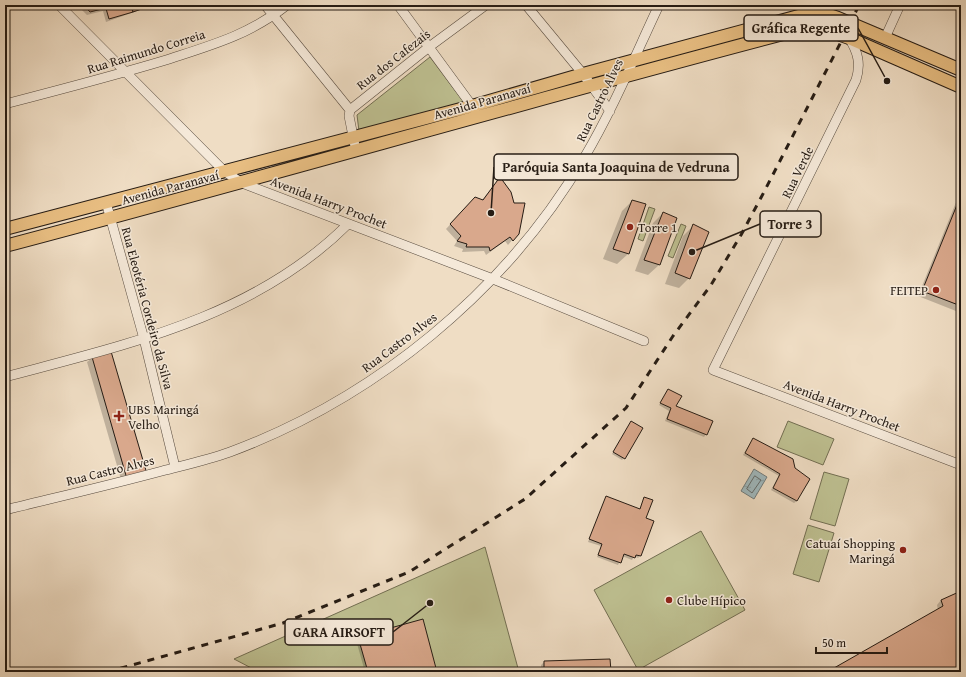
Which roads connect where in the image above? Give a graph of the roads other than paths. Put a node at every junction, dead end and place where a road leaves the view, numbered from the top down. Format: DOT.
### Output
graph roads {
  1 [pos="59,5"];
  2 [pos="265,5"];
  3 [pos="288,5"];
  4 [pos="398,5"];
  5 [pos="486,5"];
  6 [pos="526,5"];
  7 [pos="659,5"];
  8 [pos="900,5"];
  9 [pos="274,16"];
  10 [pos="854,25"];
  11 [pos="849,38"];
  12 [pos="885,38"];
  13 [pos="429,47"];
  14 [pos="632,61"];
  15 [pos="961,70"];
  16 [pos="125,73"];
  17 [pos="583,74"];
  18 [pos="628,74"];
  19 [pos="591,84"];
  20 [pos="961,87"];
  21 [pos="5,104"];
  22 [pos="472,106"];
  23 [pos="350,110"];
  24 [pos="610,111"];
  25 [pos="480,117"];
  26 [pos="352,137"];
  27 [pos="356,151"];
  28 [pos="224,171"];
  29 [pos="242,183"];
  30 [pos="106,202"];
  31 [pos="111,217"];
  32 [pos="348,224"];
  33 [pos="5,229"];
  34 [pos="5,246"];
  35 [pos="492,279"];
  36 [pos="144,339"];
  37 [pos="644,341"];
  38 [pos="713,370"];
  39 [pos="5,377"];
  40 [pos="961,465"];
  41 [pos="175,467"];
  42 [pos="5,510"];
  1 -- 16 [label="street, Avenida Harry Prochet"];
  2 -- 9 [label="street"];
  3 -- 9 [label="street, Rua Raimundo Correia"];
  4 -- 13 [label="street"];
  5 -- 13 [label="street, Rua dos Cafezais"];
  6 -- 17 [label="street"];
  7 -- 14 [label="street, Rua Castro Alves"];
  8 -- 12 [label="street"];
  9 -- 16 [label="street, Rua Raimundo Correia"];
  9 -- 23 [label="street"];
  10 -- 11 [label="street"];
  10 -- 12 [label="main road, Avenida Paranavaí"];
  10 -- 14 [label="main road, Avenida Paranavaí"];
  11 -- 18 [label="main road, Avenida Paranavaí"];
  11 -- 20 [label="main road, Avenida Paranavaí"];
  11 -- 38 [label="street, Rua Verde"];
  12 -- 15 [label="main road, Avenida Paranavaí"];
  13 -- 22 [label="street"];
  13 -- 23 [label="street, Rua dos Cafezais"];
  14 -- 17 [label="main road, Avenida Paranavaí"];
  14 -- 18 [label="street, Rua Castro Alves"];
  16 -- 21 [label="street, Rua Raimundo Correia"];
  16 -- 28 [label="street, Avenida Harry Prochet"];
  17 -- 19 [label="street"];
  17 -- 22 [label="main road, Avenida Paranavaí"];
  18 -- 19 [label="main road, Avenida Paranavaí"];
  18 -- 24 [label="street, Rua Castro Alves"];
  19 -- 24 [label="street"];
  19 -- 25 [label="main road, Avenida Paranavaí"];
  22 -- 25 [label="street"];
  22 -- 26 [label="main road, Avenida Paranavaí"];
  23 -- 26 [label="street"];
  24 -- 35 [label="street, Rua Castro Alves"];
  25 -- 27 [label="main road, Avenida Paranavaí"];
  26 -- 27 [label="street"];
  26 -- 28 [label="main road, Avenida Paranavaí"];
  27 -- 29 [label="main road, Avenida Paranavaí"];
  28 -- 29 [label="street, Avenida Harry Prochet"];
  28 -- 30 [label="main road, Avenida Paranavaí"];
  29 -- 31 [label="main road, Avenida Paranavaí"];
  29 -- 32 [label="street, Avenida Harry Prochet"];
  30 -- 31 [label="street, Rua Eleotéria Cordeiro da Silva"];
  30 -- 33 [label="main road, Avenida Paranavaí"];
  31 -- 34 [label="main road, Avenida Paranavaí"];
  31 -- 36 [label="street, Rua Eleotéria Cordeiro da Silva"];
  32 -- 35 [label="street, Avenida Harry Prochet"];
  32 -- 36 [label="street"];
  35 -- 37 [label="street, Avenida Harry Prochet"];
  35 -- 41 [label="street, Rua Castro Alves"];
  36 -- 39 [label="street"];
  36 -- 41 [label="street, Rua Eleotéria Cordeiro da Silva"];
  38 -- 40 [label="street, Avenida Harry Prochet"];
  41 -- 42 [label="street, Rua Castro Alves"];
}
